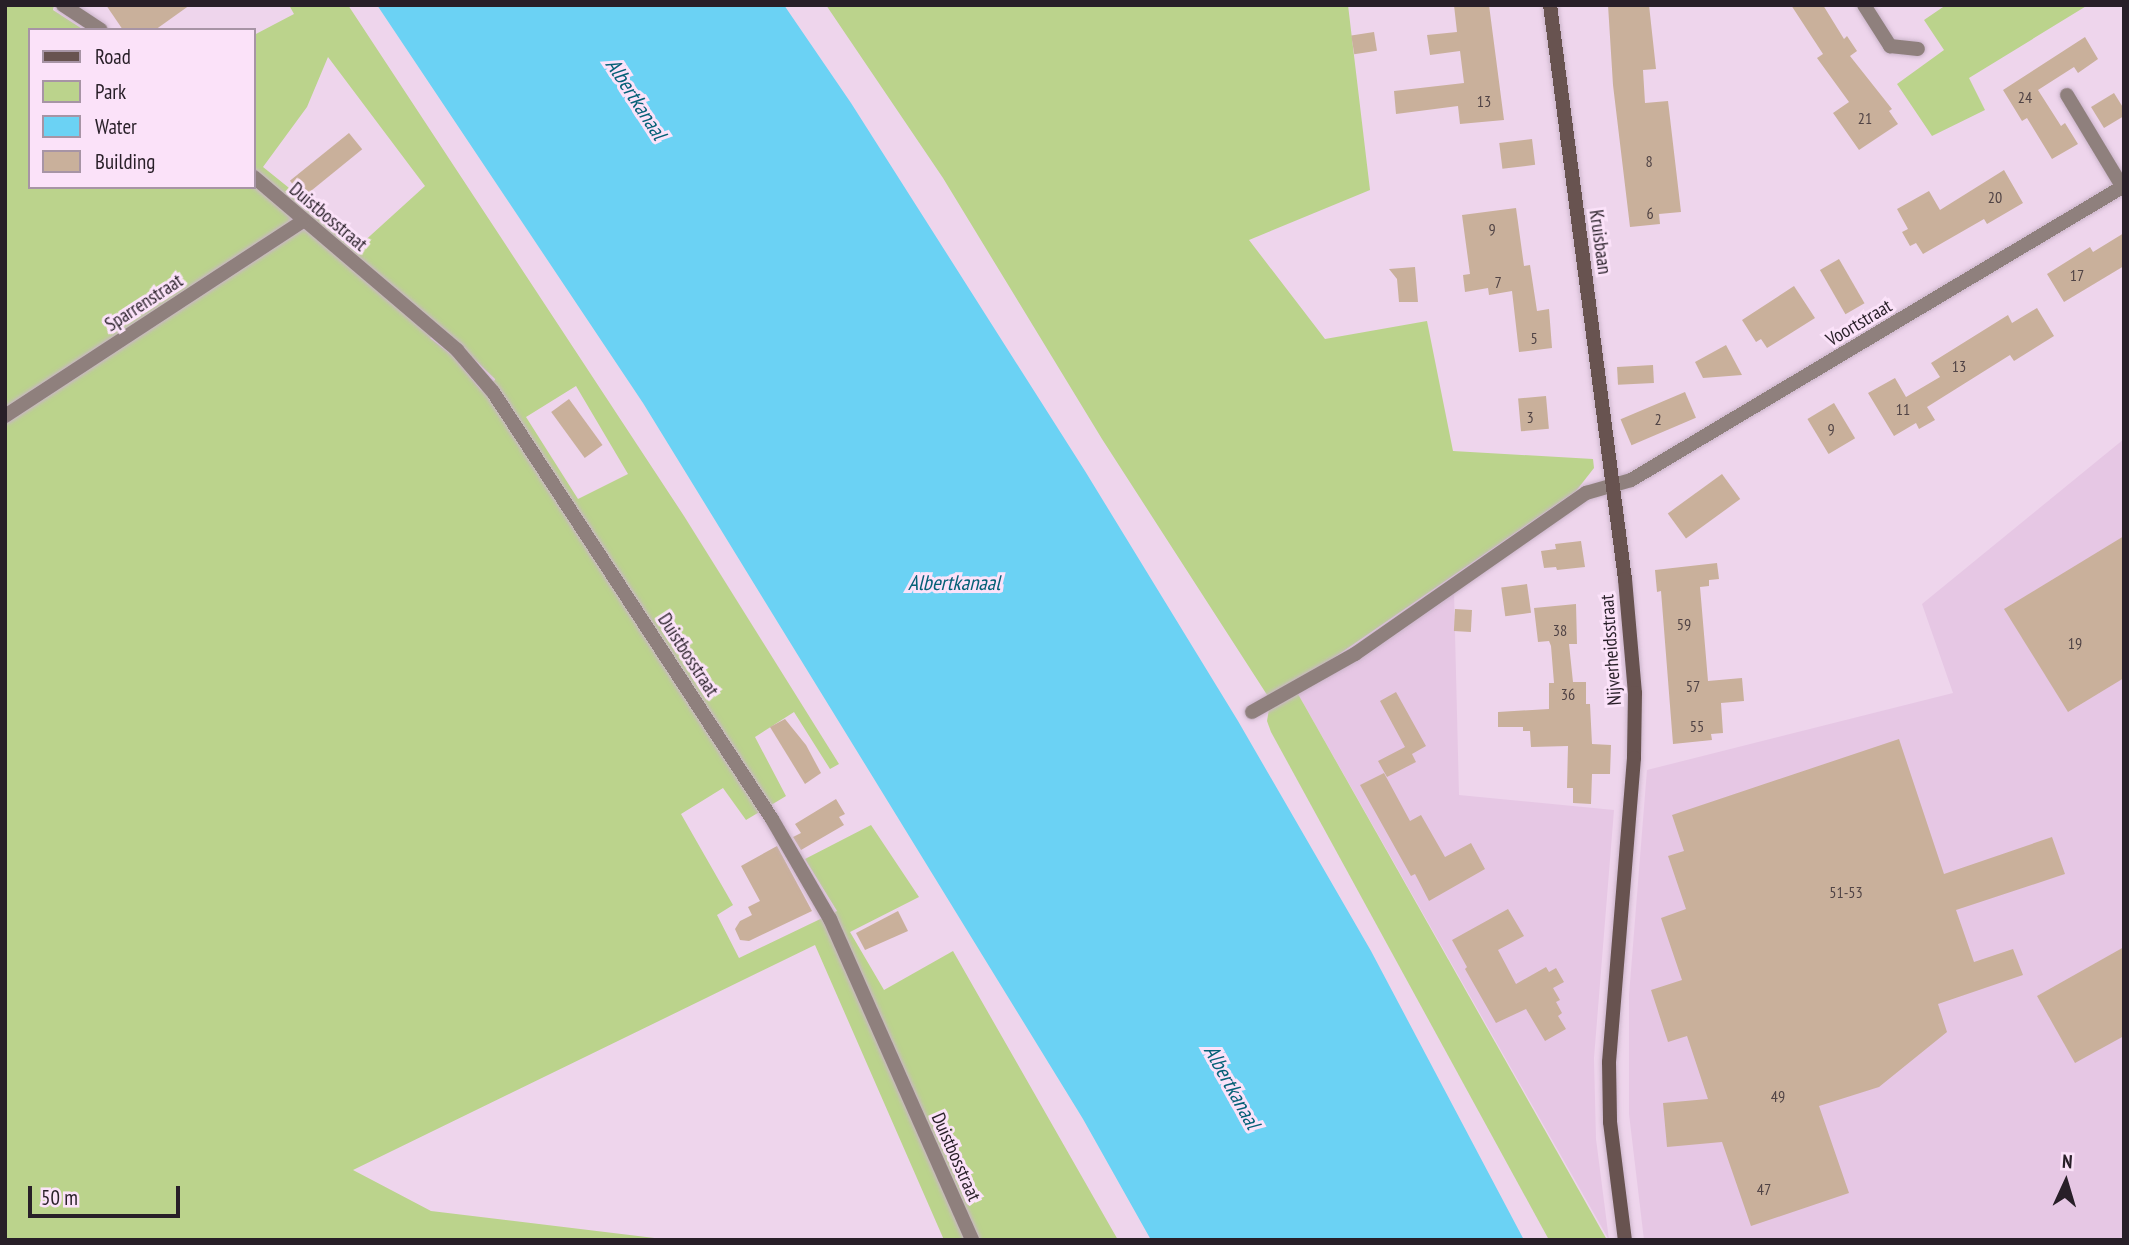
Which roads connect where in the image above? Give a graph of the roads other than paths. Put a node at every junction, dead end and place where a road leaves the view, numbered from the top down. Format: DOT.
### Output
graph roads {
  1 [pos="63,5"];
  2 [pos="1550,5"];
  3 [pos="1864,5"];
  4 [pos="98,28"];
  5 [pos="1918,48"];
  6 [pos="2067,95"];
  7 [pos="256,179"];
  8 [pos="2123,186"];
  9 [pos="303,220"];
  10 [pos="5,416"];
  11 [pos="1612,484"];
  12 [pos="1252,712"];
  13 [pos="972,1240"];
  14 [pos="1625,1240"];
  1 -- 4 [label="street"];
  2 -- 11 [label="street, Kruisbaan"];
  3 -- 5 [label="street"];
  6 -- 8 [label="street, Voortstraat"];
  7 -- 9 [label="street, Duistbosstraat"];
  8 -- 11 [label="street, Voortstraat"];
  9 -- 10 [label="street, Sparrenstraat"];
  9 -- 13 [label="street, Duistbosstraat"];
  11 -- 12 [label="street"];
  11 -- 14 [label="street, Nijverheidsstraat"];
}
